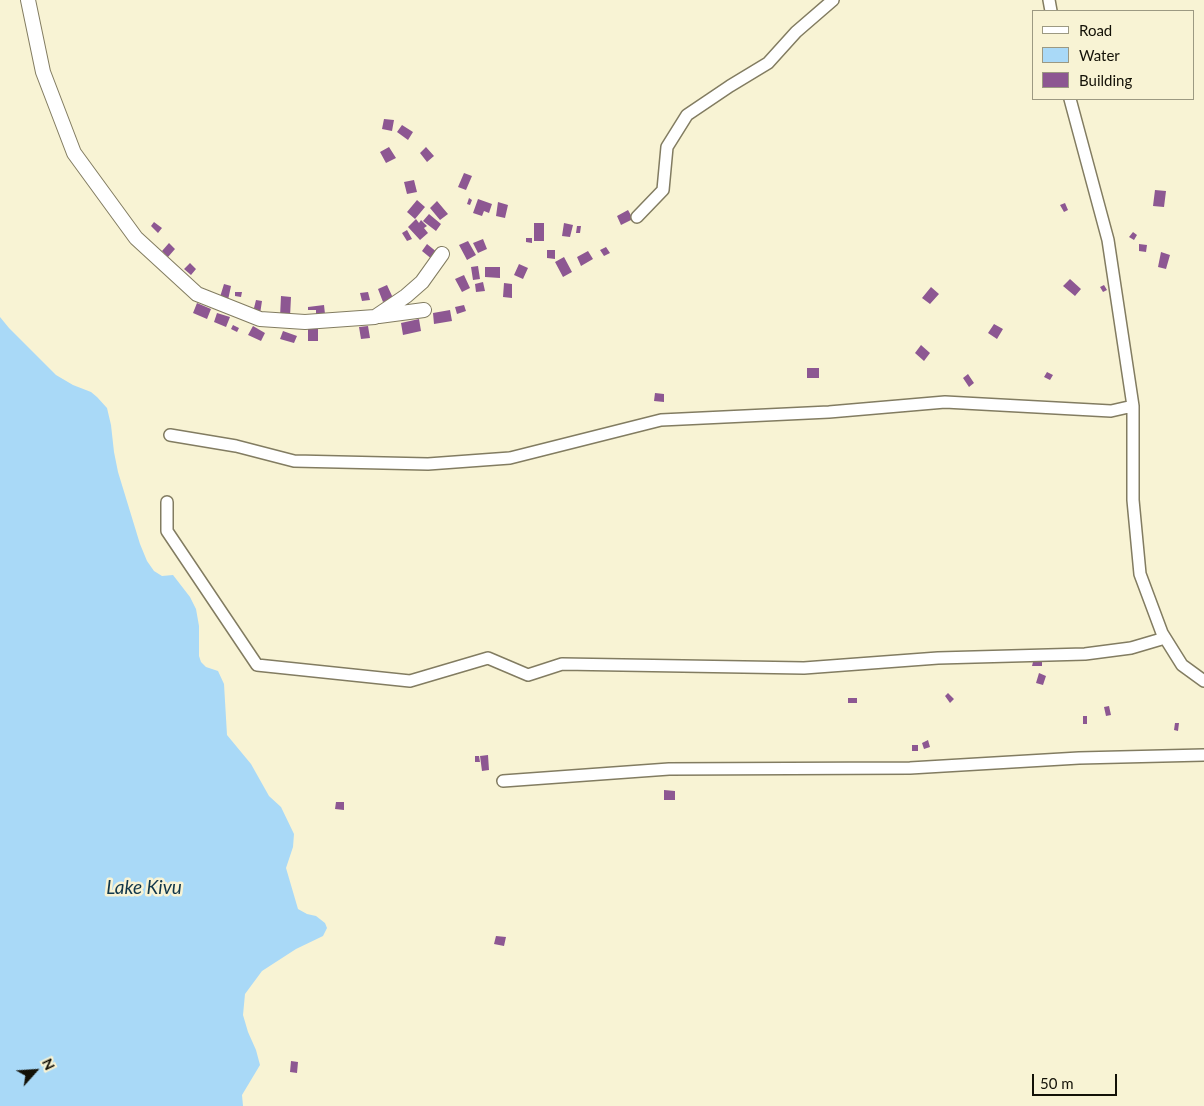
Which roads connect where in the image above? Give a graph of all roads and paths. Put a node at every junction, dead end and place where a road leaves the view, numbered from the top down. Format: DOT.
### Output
graph roads {
  1 [pos="28,0"];
  2 [pos="833,0"];
  3 [pos="1070,100"];
  4 [pos="637,217"];
  5 [pos="442,254"];
  6 [pos="424,310"];
  7 [pos="375,317"];
  8 [pos="1133,406"];
  9 [pos="170,435"];
  10 [pos="168,502"];
  11 [pos="1165,638"];
  12 [pos="1204,681"];
  13 [pos="1204,755"];
  14 [pos="503,781"];
  1 -- 7 [label="street"];
  2 -- 4 [label="street"];
  3 -- 8 [label="street"];
  5 -- 7 [label="street"];
  6 -- 7 [label="street"];
  8 -- 9 [label="street"];
  8 -- 11 [label="street"];
  10 -- 11 [label="street"];
  11 -- 12 [label="street"];
  13 -- 14 [label="street"];
}
